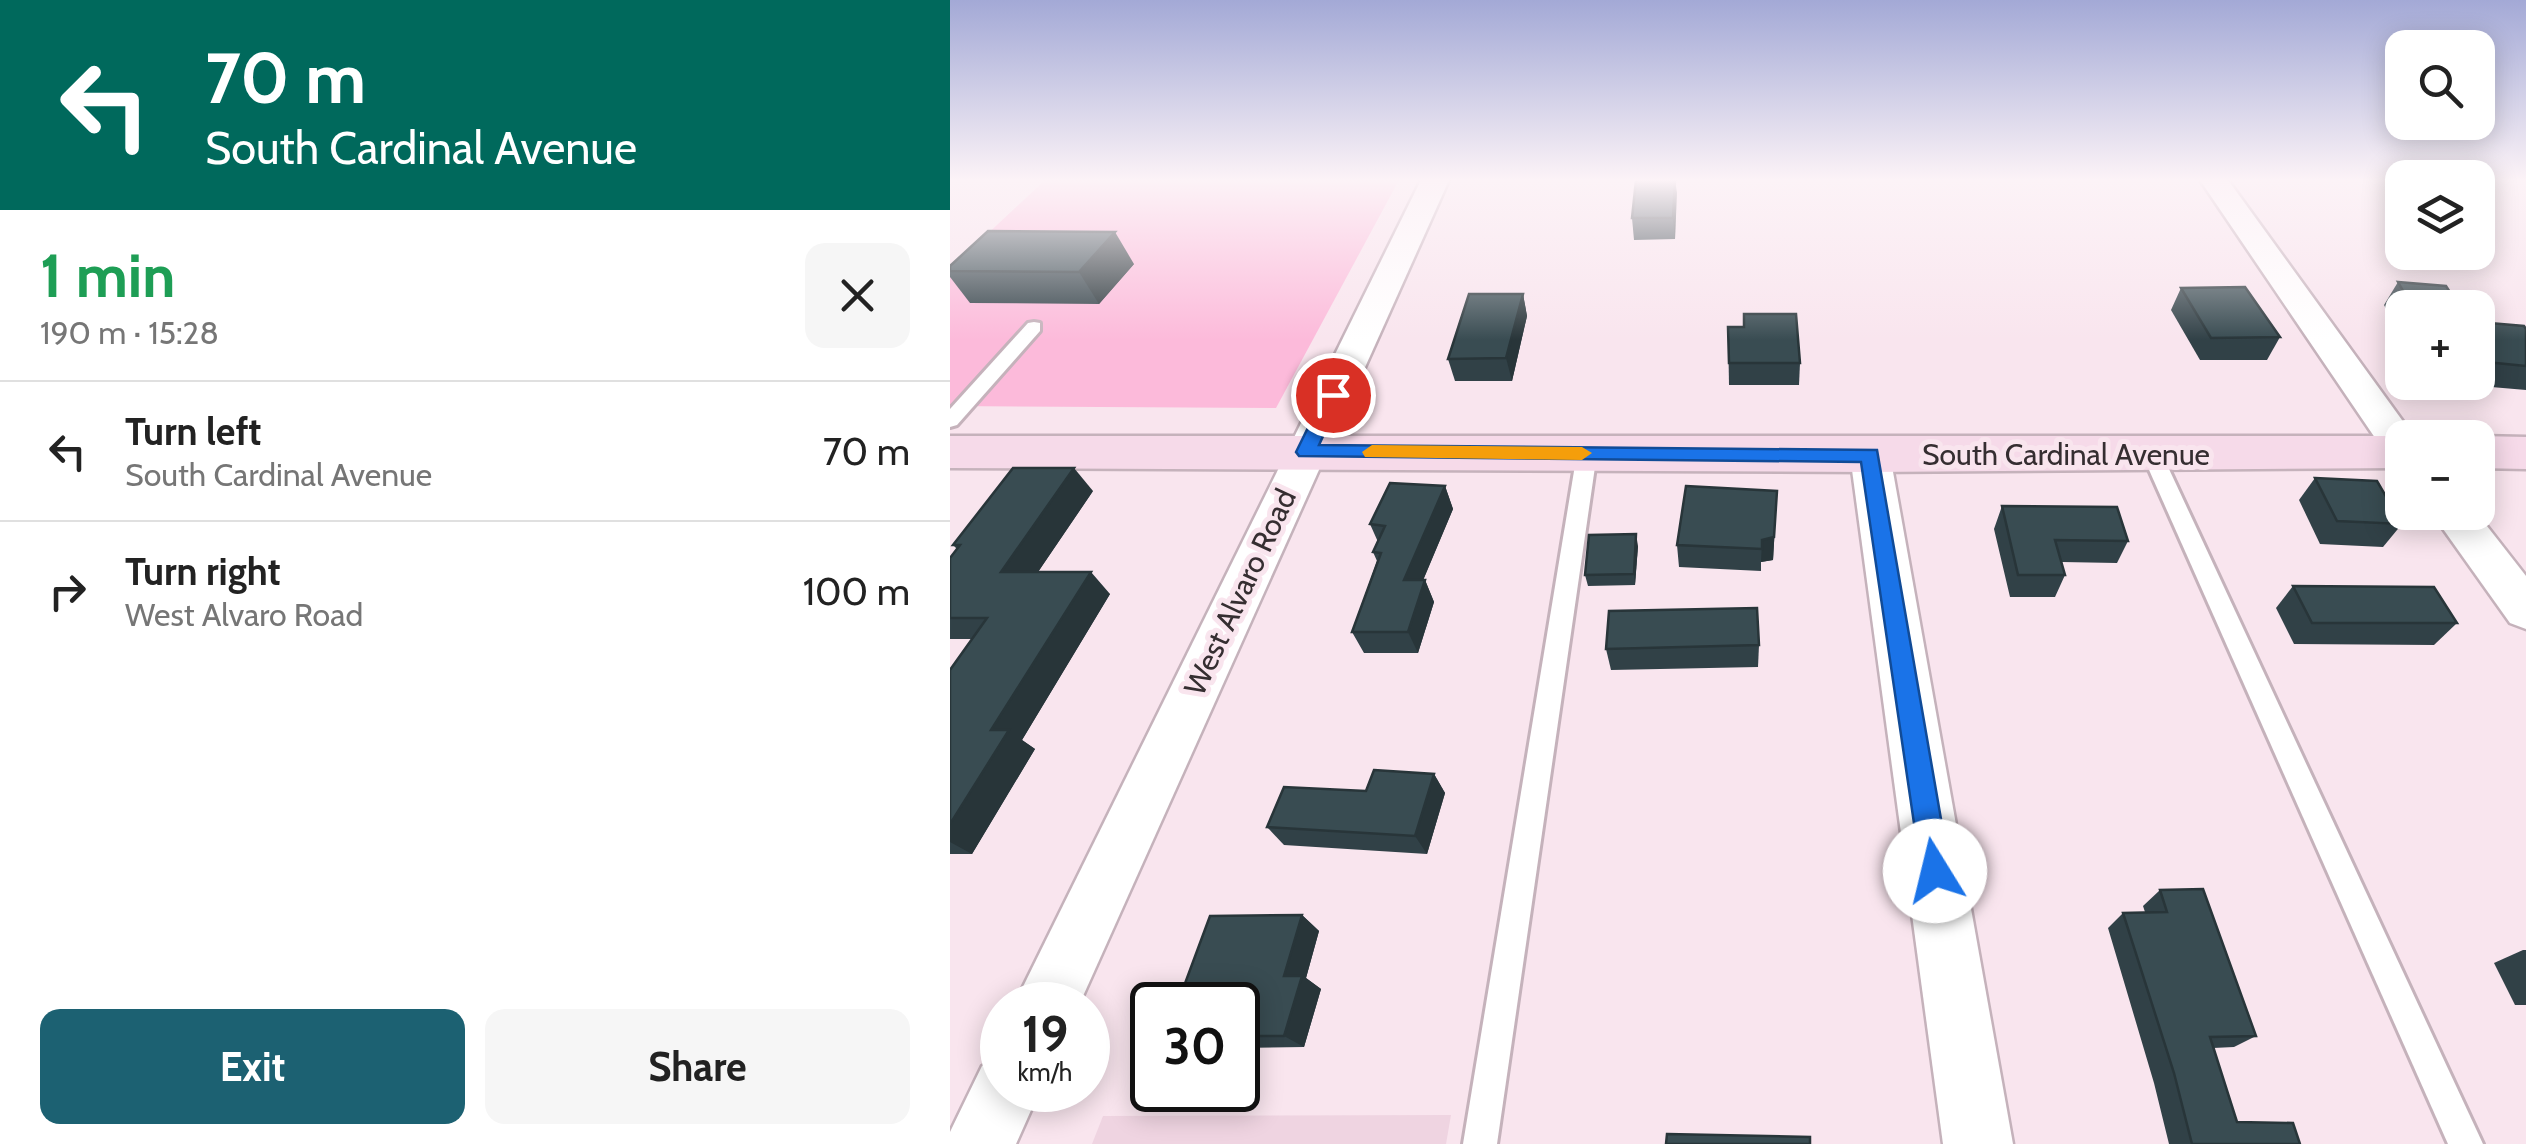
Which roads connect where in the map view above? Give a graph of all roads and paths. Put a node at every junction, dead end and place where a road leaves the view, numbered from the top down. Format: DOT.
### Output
graph roads {
  1 [pos="1409,233"];
  2 [pos="2251,233"];
  3 [pos="1034,328"];
  4 [pos="950,421"];
  5 [pos="2385,426"];
  6 [pos="2385,450"];
  7 [pos="950,452"];
  8 [pos="1306,452"];
  9 [pos="2495,452"];
  10 [pos="2526,452"];
  11 [pos="1588,454"];
  12 [pos="2152,454"];
  13 [pos="1870,455"];
  14 [pos="2466,530"];
  15 [pos="2526,610"];
  16 [pos="1057,982"];
  17 [pos="995,1112"];
  18 [pos="980,1144"];
  19 [pos="1480,1144"];
  20 [pos="1978,1144"];
  21 [pos="2466,1144"];
  1 -- 8 [label="street, West Alvaro Road"];
  2 -- 5 [label="street"];
  3 -- 4 [label="lane"];
  6 -- 12 [label="main road, South Cardinal Avenue"];
  7 -- 8 [label="main road, South Cardinal Avenue"];
  8 -- 11 [label="main road, South Cardinal Avenue"];
  8 -- 16 [label="street, West Alvaro Road"];
  9 -- 10 [label="main road"];
  11 -- 13 [label="main road, South Cardinal Avenue"];
  11 -- 19 [label="lane"];
  12 -- 13 [label="main road, South Cardinal Avenue"];
  12 -- 21 [label="lane"];
  13 -- 20 [label="street"];
  14 -- 15 [label="street"];
  17 -- 18 [label="street"];
}
